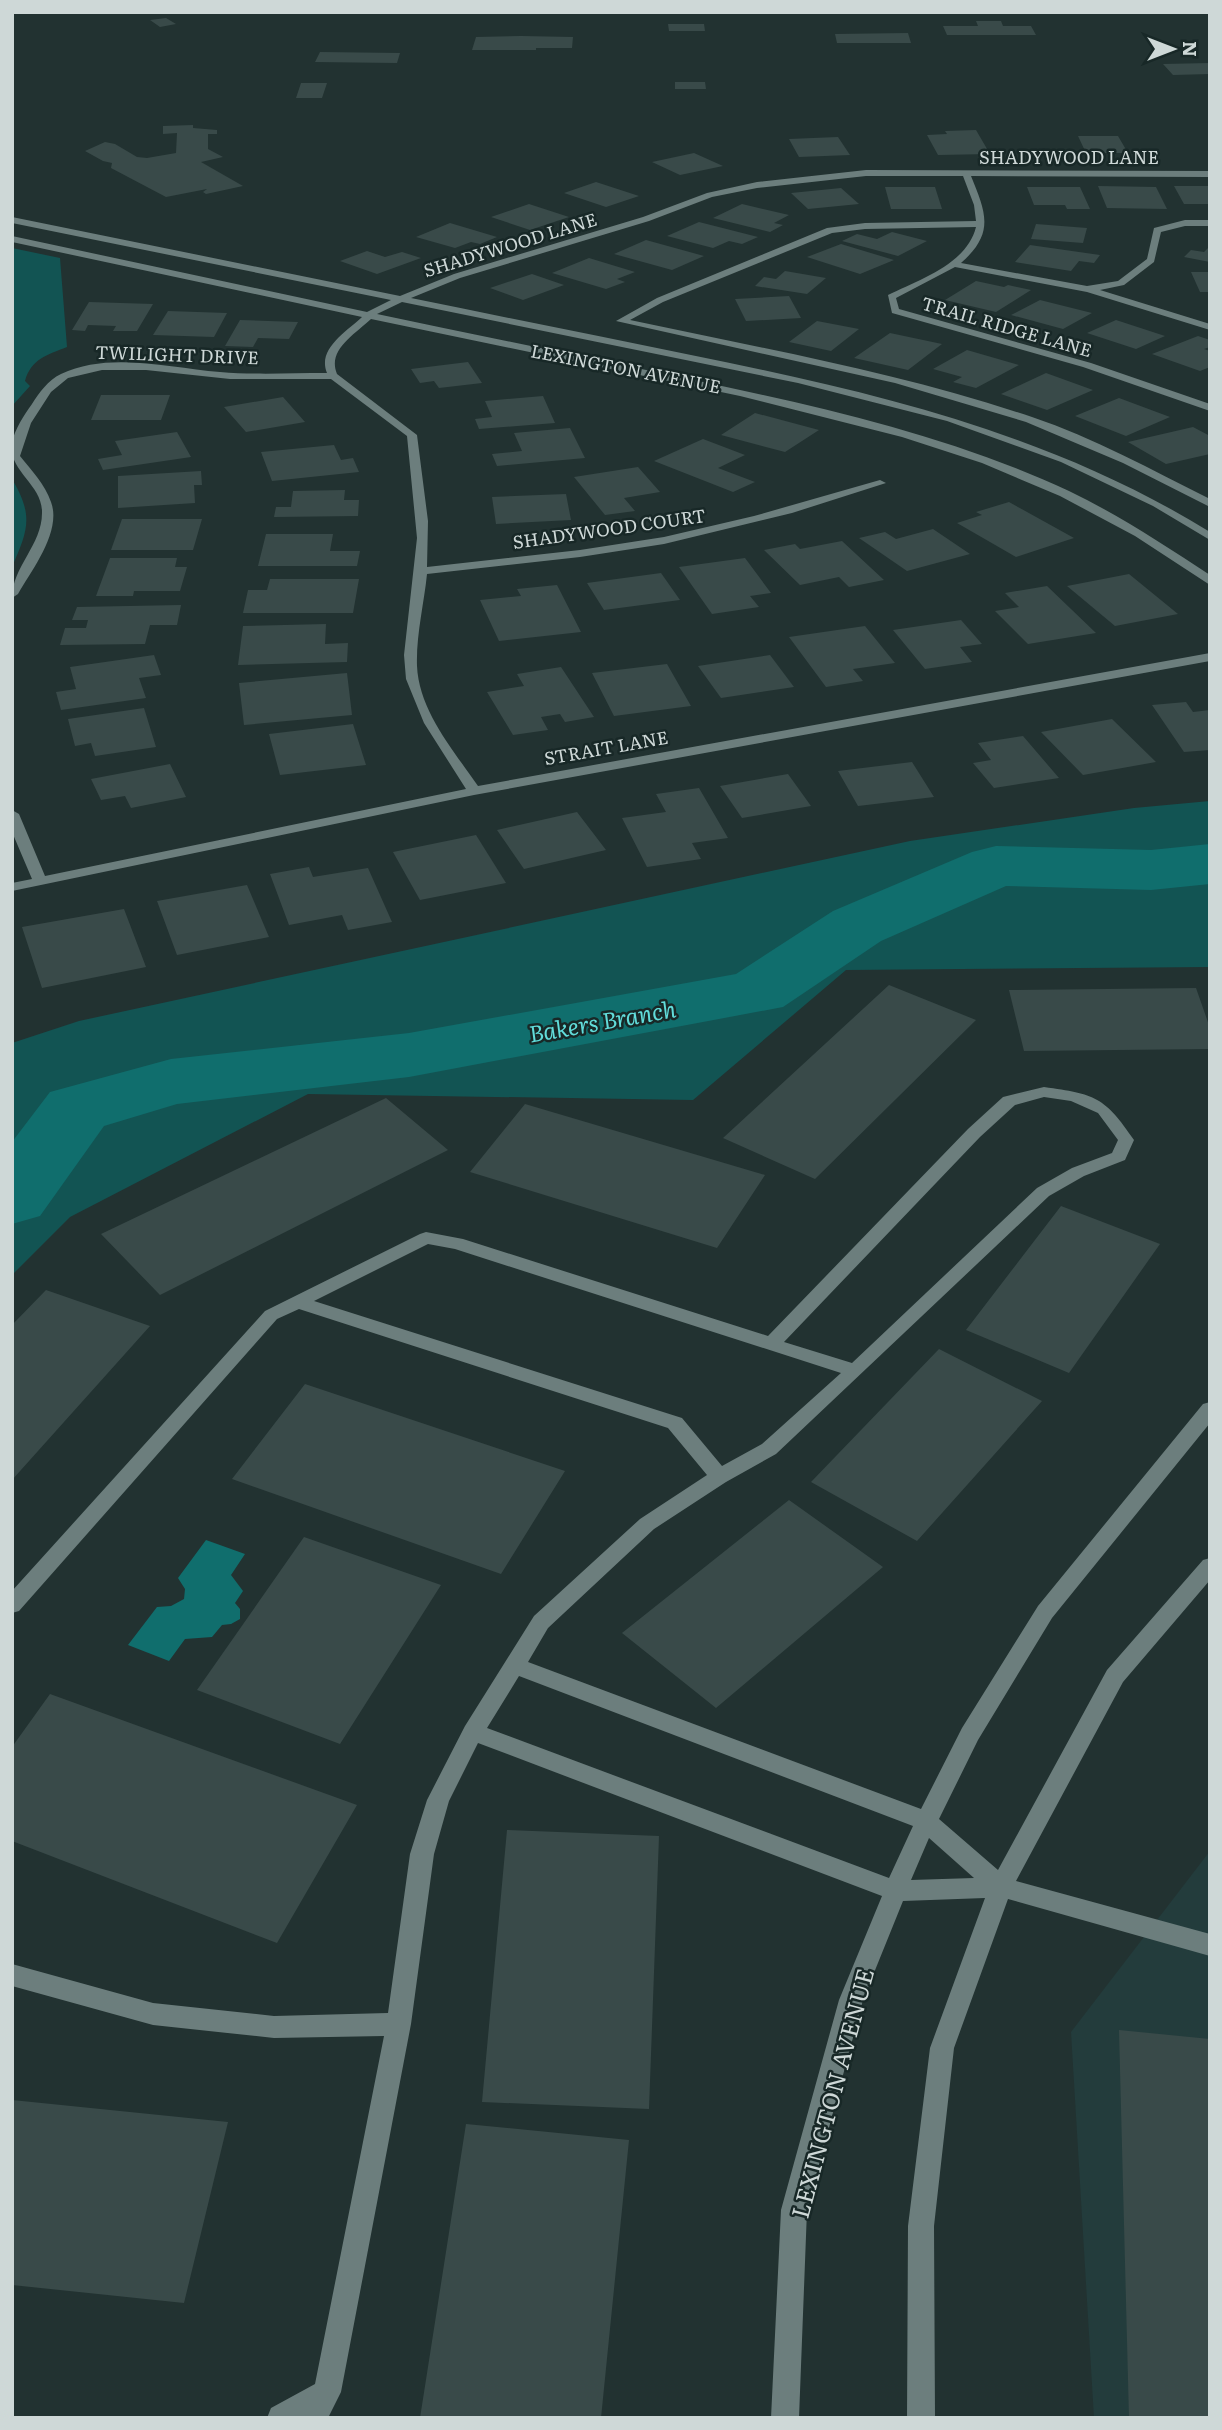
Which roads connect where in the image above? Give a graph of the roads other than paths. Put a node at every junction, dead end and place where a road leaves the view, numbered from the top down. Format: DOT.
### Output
graph roads {
  1 [pos="966,173"];
  2 [pos="1210,174"];
  3 [pos="12,220"];
  4 [pos="1210,223"];
  5 [pos="981,224"];
  6 [pos="12,239"];
  7 [pos="954,264"];
  8 [pos="1087,289"];
  9 [pos="401,298"];
  10 [pos="370,314"];
  11 [pos="1210,327"];
  12 [pos="333,376"];
  13 [pos="1210,408"];
  14 [pos="880,483"];
  15 [pos="1210,504"];
  16 [pos="1210,537"];
  17 [pos="422,571"];
  18 [pos="1210,581"];
  19 [pos="12,594"];
  20 [pos="1210,657"];
  21 [pos="474,791"];
  22 [pos="12,814"];
  23 [pos="40,881"];
  24 [pos="12,887"];
  25 [pos="297,1302"];
  26 [pos="771,1344"];
  27 [pos="855,1371"];
  28 [pos="1210,1409"];
  29 [pos="719,1477"];
  30 [pos="1210,1566"];
  31 [pos="12,1605"];
  32 [pos="515,1666"];
  33 [pos="473,1732"];
  34 [pos="926,1821"];
  35 [pos="1001,1887"];
  36 [pos="895,1891"];
  37 [pos="1210,1945"];
  38 [pos="12,1975"];
  39 [pos="398,2024"];
  40 [pos="327,2392"];
  41 [pos="281,2418"];
  42 [pos="313,2418"];
  43 [pos="785,2418"];
  44 [pos="921,2418"];
  1 -- 2 [label="street, SHADYWOOD LANE"];
  1 -- 5 [label="street"];
  1 -- 9 [label="street, SHADYWOOD LANE"];
  3 -- 9 [label="street, LEXINGTON AVENUE"];
  4 -- 8 [label="street"];
  5 -- 7 [label="street, TRAIL RIDGE LANE"];
  5 -- 15 [label="street"];
  6 -- 10 [label="street, LEXINGTON AVENUE"];
  7 -- 8 [label="street"];
  7 -- 13 [label="street, TRAIL RIDGE LANE"];
  8 -- 11 [label="street"];
  9 -- 10 [label="street, SHADYWOOD LANE"];
  9 -- 16 [label="street, LEXINGTON AVENUE"];
  10 -- 12 [label="street, SHADYWOOD LANE"];
  10 -- 18 [label="street, LEXINGTON AVENUE"];
  12 -- 17 [label="street"];
  12 -- 19 [label="street, TWILIGHT DRIVE"];
  14 -- 17 [label="street, SHADYWOOD COURT"];
  17 -- 21 [label="street"];
  20 -- 21 [label="street, STRAIT LANE"];
  21 -- 23 [label="street, STRAIT LANE"];
  22 -- 23 [label="street"];
  23 -- 24 [label="street, STRAIT LANE"];
  25 -- 26 [label="street"];
  25 -- 29 [label="street"];
  25 -- 31 [label="street"];
  26 -- 27 [label="street"];
  26 -- 27 [label="street"];
  27 -- 29 [label="street"];
  28 -- 34 [label="street, LEXINGTON AVENUE"];
  29 -- 32 [label="street"];
  30 -- 35 [label="street"];
  32 -- 33 [label="street"];
  32 -- 34 [label="street"];
  33 -- 36 [label="street"];
  33 -- 39 [label="street"];
  34 -- 35 [label="street"];
  34 -- 36 [label="street, LEXINGTON AVENUE"];
  35 -- 36 [label="street"];
  35 -- 37 [label="street"];
  35 -- 44 [label="street"];
  36 -- 43 [label="street, LEXINGTON AVENUE"];
  38 -- 39 [label="street"];
  39 -- 40 [label="street"];
  40 -- 41 [label="street"];
  40 -- 42 [label="street"];
}
